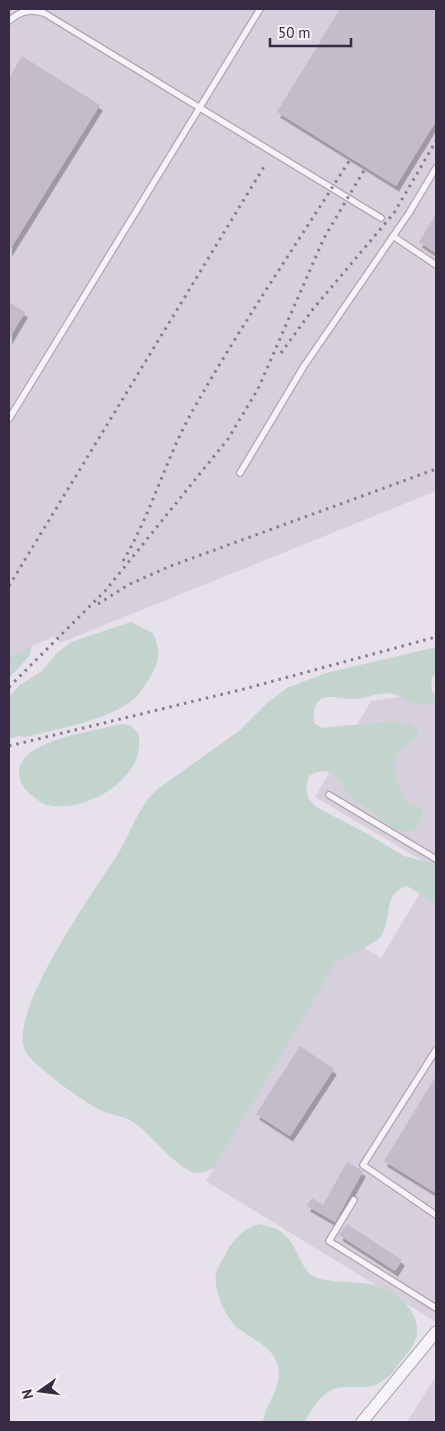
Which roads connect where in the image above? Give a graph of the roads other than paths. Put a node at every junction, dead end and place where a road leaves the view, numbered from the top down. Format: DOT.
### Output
graph roads {
  1 [pos="260,9"];
  2 [pos="26,10"];
  3 [pos="9,21"];
  4 [pos="200,107"];
  5 [pos="436,168"];
  6 [pos="381,218"];
  7 [pos="393,236"];
  8 [pos="436,265"];
  9 [pos="9,419"];
  10 [pos="240,473"];
  11 [pos="329,795"];
  12 [pos="436,859"];
  13 [pos="436,1050"];
  14 [pos="354,1200"];
  15 [pos="436,1215"];
  16 [pos="436,1308"];
  17 [pos="436,1332"];
  18 [pos="362,1422"];
  1 -- 4 [label="lane"];
  2 -- 3 [label="lane"];
  2 -- 4 [label="lane"];
  4 -- 6 [label="lane"];
  4 -- 9 [label="lane"];
  5 -- 7 [label="lane"];
  7 -- 8 [label="lane"];
  7 -- 10 [label="lane"];
  11 -- 12 [label="lane"];
  13 -- 15 [label="lane"];
  14 -- 16 [label="lane"];
  17 -- 18 [label="street"];
}
